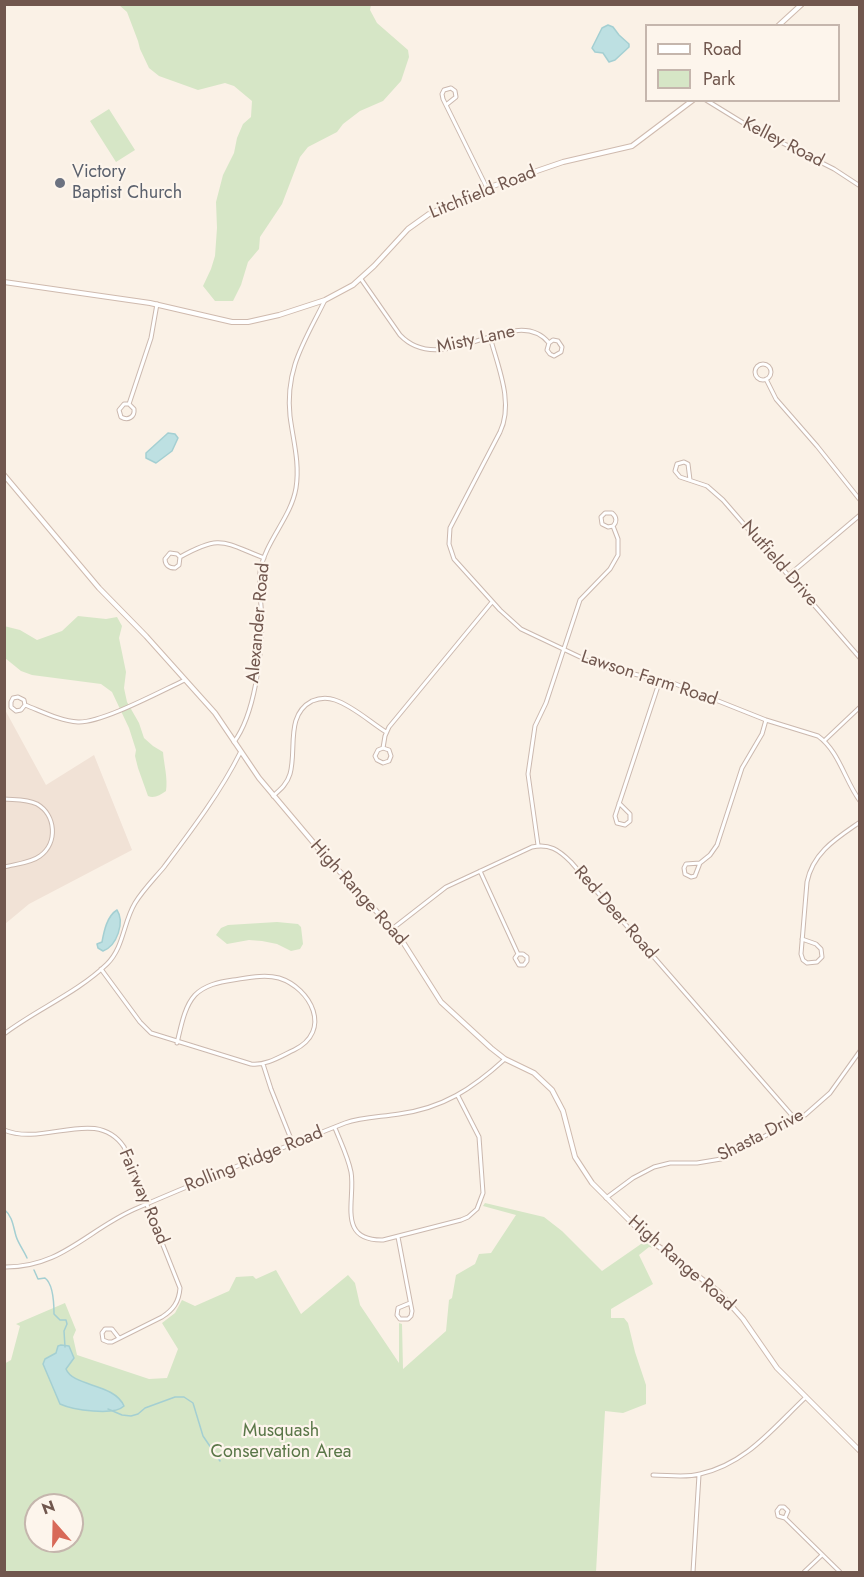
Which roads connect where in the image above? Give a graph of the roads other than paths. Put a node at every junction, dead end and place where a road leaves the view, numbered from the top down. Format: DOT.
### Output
graph roads {
  1 [pos="802,4"];
  2 [pos="780,24"];
  3 [pos="690,102"];
  4 [pos="709,102"];
  5 [pos="446,105"];
  6 [pos="860,186"];
  7 [pos="487,188"];
  8 [pos="361,279"];
  9 [pos="4,282"];
  10 [pos="325,300"];
  11 [pos="157,304"];
  12 [pos="490,337"];
  13 [pos="549,343"];
  14 [pos="766,379"];
  15 [pos="129,404"];
  16 [pos="4,475"];
  17 [pos="690,480"];
  18 [pos="860,500"];
  19 [pos="860,514"];
  20 [pos="613,526"];
  21 [pos="180,557"];
  22 [pos="264,558"];
  23 [pos="789,575"];
  24 [pos="492,602"];
  25 [pos="563,650"];
  26 [pos="859,658"];
  27 [pos="185,680"];
  28 [pos="660,680"];
  29 [pos="25,705"];
  30 [pos="860,707"];
  31 [pos="766,720"];
  32 [pos="386,732"];
  33 [pos="824,741"];
  34 [pos="234,742"];
  35 [pos="383,748"];
  36 [pos="240,753"];
  37 [pos="273,796"];
  38 [pos="4,799"];
  39 [pos="860,801"];
  40 [pos="619,803"];
  41 [pos="860,822"];
  42 [pos="538,845"];
  43 [pos="700,863"];
  44 [pos="4,867"];
  45 [pos="480,872"];
  46 [pos="392,929"];
  47 [pos="802,939"];
  48 [pos="518,954"];
  49 [pos="101,969"];
  50 [pos="4,1034"];
  51 [pos="177,1043"];
  52 [pos="860,1051"];
  53 [pos="505,1059"];
  54 [pos="263,1064"];
  55 [pos="458,1096"];
  56 [pos="796,1120"];
  57 [pos="335,1128"];
  58 [pos="4,1130"];
  59 [pos="293,1144"];
  60 [pos="606,1198"];
  61 [pos="147,1204"];
  62 [pos="398,1237"];
  63 [pos="4,1267"];
  64 [pos="411,1304"];
  65 [pos="119,1338"];
  66 [pos="806,1397"];
  67 [pos="860,1451"];
  68 [pos="653,1475"];
  69 [pos="699,1475"];
  70 [pos="784,1518"];
  71 [pos="822,1555"];
  72 [pos="693,1572"];
  73 [pos="804,1572"];
  74 [pos="840,1572"];
  1 -- 2 [label="street"];
  3 -- 7 [label="street, Litchfield Road"];
  4 -- 6 [label="street, Kelley Road"];
  5 -- 5 [label="street"];
  5 -- 7 [label="street"];
  7 -- 8 [label="street, Litchfield Road"];
  8 -- 10 [label="street, Litchfield Road"];
  8 -- 12 [label="street, Misty Lane"];
  9 -- 11 [label="street, Litchfield Road"];
  10 -- 11 [label="street, Litchfield Road"];
  10 -- 22 [label="street, Alexander Road"];
  11 -- 15 [label="street"];
  12 -- 13 [label="street, Misty Lane"];
  12 -- 24 [label="street, Lawson Farm Road"];
  13 -- 13 [label="street, Misty Lane"];
  14 -- 14 [label="street"];
  14 -- 18 [label="street"];
  15 -- 15 [label="street"];
  16 -- 27 [label="street, High Range Road"];
  17 -- 17 [label="street, Nutfield Drive"];
  17 -- 23 [label="street, Nutfield Drive"];
  19 -- 23 [label="street"];
  20 -- 20 [label="street"];
  20 -- 25 [label="street"];
  21 -- 21 [label="street"];
  21 -- 22 [label="street"];
  22 -- 34 [label="street, Alexander Road"];
  23 -- 26 [label="street, Nutfield Drive"];
  24 -- 25 [label="street, Lawson Farm Road"];
  24 -- 32 [label="street"];
  25 -- 28 [label="street, Lawson Farm Road"];
  25 -- 42 [label="street"];
  27 -- 29 [label="street"];
  27 -- 34 [label="street, High Range Road"];
  28 -- 31 [label="street, Lawson Farm Road"];
  28 -- 40 [label="street"];
  29 -- 29 [label="street"];
  30 -- 33 [label="street"];
  31 -- 33 [label="street, Lawson Farm Road"];
  31 -- 43 [label="street"];
  32 -- 35 [label="street"];
  32 -- 37 [label="street"];
  33 -- 39 [label="street"];
  34 -- 36 [label="street, High Range Road"];
  35 -- 35 [label="street"];
  36 -- 37 [label="street, High Range Road"];
  36 -- 49 [label="street"];
  37 -- 46 [label="street, High Range Road"];
  38 -- 44 [label="street"];
  40 -- 40 [label="street"];
  41 -- 47 [label="street"];
  42 -- 45 [label="street"];
  42 -- 56 [label="street, Red Deer Road"];
  43 -- 43 [label="street"];
  45 -- 46 [label="street"];
  45 -- 48 [label="street"];
  46 -- 53 [label="street, High Range Road"];
  47 -- 47 [label="street"];
  49 -- 50 [label="street"];
  49 -- 51 [label="street"];
  51 -- 54 [label="street"];
  51 -- 54 [label="street"];
  52 -- 56 [label="street, Shasta Drive"];
  53 -- 55 [label="street, Rolling Ridge Road"];
  53 -- 60 [label="street, High Range Road"];
  54 -- 59 [label="street"];
  55 -- 57 [label="street, Rolling Ridge Road"];
  55 -- 62 [label="street"];
  56 -- 60 [label="street, Shasta Drive"];
  57 -- 59 [label="street, Rolling Ridge Road"];
  57 -- 62 [label="street"];
  58 -- 61 [label="street, Fairway Road"];
  59 -- 61 [label="street, Rolling Ridge Road"];
  60 -- 66 [label="street, High Range Road"];
  61 -- 63 [label="street, Rolling Ridge Road"];
  61 -- 65 [label="street, Fairway Road"];
  62 -- 64 [label="street"];
  64 -- 64 [label="street"];
  65 -- 65 [label="street, Fairway Road"];
  66 -- 67 [label="street, High Range Road"];
  66 -- 69 [label="street"];
  68 -- 69 [label="street"];
  69 -- 72 [label="street"];
  70 -- 71 [label="street"];
  71 -- 73 [label="street"];
  71 -- 74 [label="street"];
}
